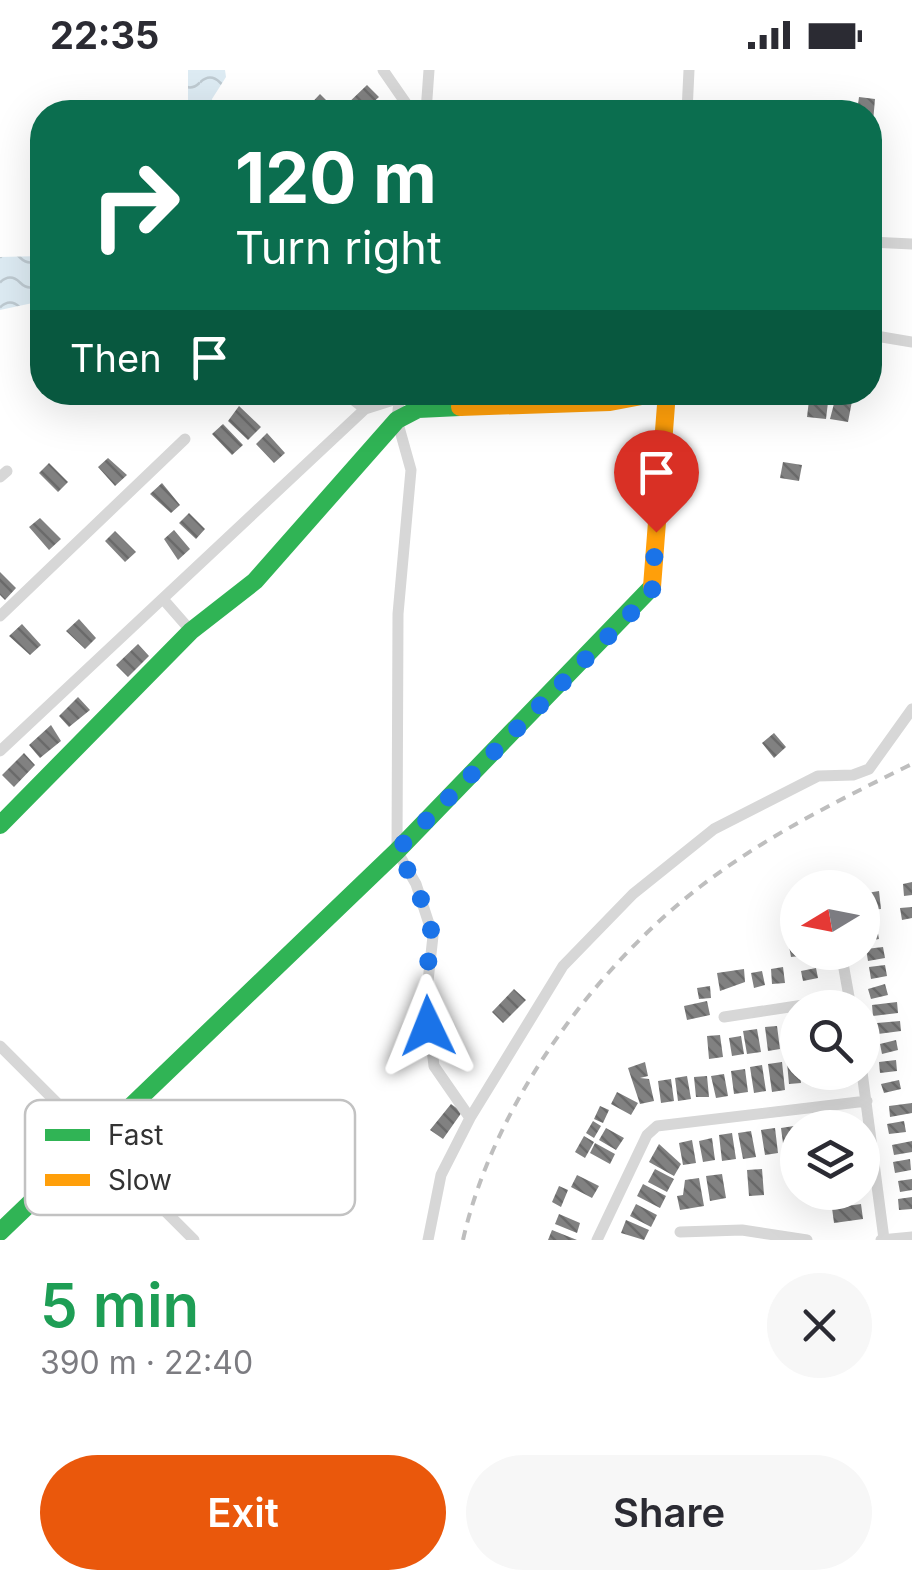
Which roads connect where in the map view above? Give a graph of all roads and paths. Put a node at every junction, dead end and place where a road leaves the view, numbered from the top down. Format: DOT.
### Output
graph roads {
  1 [pos="383,70"];
  2 [pos="429,70"];
  3 [pos="690,70"];
  4 [pos="404,100"];
  5 [pos="427,100"];
  6 [pos="688,100"];
  7 [pos="882,243"];
  8 [pos="912,244"];
  9 [pos="882,338"];
  10 [pos="912,342"];
  11 [pos="359,405"];
  12 [pos="376,405"];
  13 [pos="398,405"];
  14 [pos="471,405"];
  15 [pos="665,405"];
  16 [pos="454,406"];
  17 [pos="365,410"];
  18 [pos="397,420"];
  19 [pos="185,439"];
  20 [pos="163,599"];
  21 [pos="0,616"];
  22 [pos="192,631"];
  23 [pos="912,709"];
  24 [pos="0,751"];
  25 [pos="0,825"];
  26 [pos="396,851"];
  27 [pos="780,1010"];
  28 [pos="724,1016"];
  29 [pos="0,1046"];
  30 [pos="866,1090"];
  31 [pos="53,1100"];
  32 [pos="138,1100"];
  33 [pos="868,1101"];
  34 [pos="470,1118"];
  35 [pos="25,1208"];
  36 [pos="168,1215"];
  37 [pos="0,1232"];
  38 [pos="680,1232"];
  39 [pos="912,1237"];
  40 [pos="194,1240"];
  41 [pos="428,1240"];
  42 [pos="597,1240"];
  43 [pos="808,1240"];
  44 [pos="882,1240"];
  1 -- 4 [label="street"];
  2 -- 5 [label="street"];
  3 -- 6 [label="street"];
  7 -- 8 [label="street"];
  9 -- 10 [label="street"];
  11 -- 17 [label="street"];
  12 -- 17 [label="street"];
  13 -- 18 [label="street"];
  14 -- 16 [label="street"];
  15 -- 26 [label="street"];
  16 -- 18 [label="street"];
  17 -- 20 [label="street"];
  18 -- 22 [label="street"];
  18 -- 26 [label="street"];
  19 -- 21 [label="street"];
  20 -- 22 [label="street"];
  20 -- 24 [label="street"];
  22 -- 25 [label="street"];
  23 -- 34 [label="street"];
  26 -- 32 [label="street"];
  26 -- 34 [label="street"];
  27 -- 28 [label="street"];
  29 -- 31 [label="street"];
  30 -- 33 [label="street"];
  33 -- 42 [label="street"];
  33 -- 44 [label="street"];
  34 -- 41 [label="street"];
  35 -- 37 [label="street"];
  36 -- 40 [label="street"];
  38 -- 43 [label="street"];
  39 -- 44 [label="street"];
}
